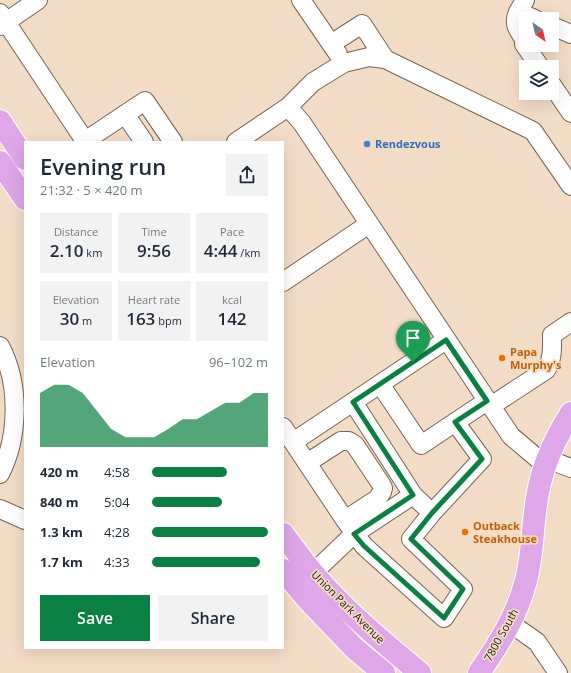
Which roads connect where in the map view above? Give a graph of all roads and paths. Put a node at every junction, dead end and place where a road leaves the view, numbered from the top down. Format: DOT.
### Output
graph roads {
  1 [pos="38,0"];
  2 [pos="301,0"];
  3 [pos="522,3"];
  4 [pos="529,12"];
  5 [pos="2,20"];
  6 [pos="331,44"];
  7 [pos="386,59"];
  8 [pos="536,60"];
  9 [pos="344,63"];
  10 [pos="559,95"];
  11 [pos="288,107"];
  12 [pos="571,113"];
  13 [pos="125,114"];
  14 [pos="0,121"];
  15 [pos="143,141"];
  16 [pos="172,141"];
  17 [pos="237,141"];
  18 [pos="24,157"];
  19 [pos="3,175"];
  20 [pos="571,186"];
  21 [pos="24,198"];
  22 [pos="369,224"];
  23 [pos="284,281"];
  24 [pos="571,322"];
  25 [pos="446,340"];
  26 [pos="0,346"];
  27 [pos="380,384"];
  28 [pos="353,402"];
  29 [pos="489,404"];
  30 [pos="20,405"];
  31 [pos="571,413"];
  32 [pos="455,422"];
  33 [pos="284,428"];
  34 [pos="294,442"];
  35 [pos="545,462"];
  36 [pos="307,463"];
  37 [pos="571,468"];
  38 [pos="0,474"];
  39 [pos="413,495"];
  40 [pos="0,509"];
  41 [pos="432,513"];
  42 [pos="24,520"];
  43 [pos="350,527"];
  44 [pos="284,535"];
  45 [pos="284,555"];
  46 [pos="284,571"];
  47 [pos="313,573"];
  48 [pos="510,623"];
  49 [pos="384,673"];
  50 [pos="420,673"];
  51 [pos="479,673"];
  52 [pos="558,673"];
  1 -- 5 [label="street"];
  2 -- 6 [label="street"];
  3 -- 4 [label="street"];
  3 -- 8 [label="street"];
  5 -- 13 [label="street"];
  6 -- 7 [label="street"];
  6 -- 9 [label="street"];
  7 -- 9 [label="street"];
  7 -- 20 [label="street"];
  9 -- 11 [label="street"];
  10 -- 12 [label="street"];
  11 -- 17 [label="street"];
  11 -- 22 [label="street"];
  13 -- 15 [label="street"];
  13 -- 16 [label="street"];
  14 -- 18 [label="main road"];
  19 -- 21 [label="main road"];
  22 -- 23 [label="street"];
  22 -- 25 [label="street"];
  24 -- 29 [label="street"];
  25 -- 27 [label="street"];
  25 -- 29 [label="street"];
  26 -- 30 [label="street"];
  27 -- 28 [label="street"];
  27 -- 32 [label="street"];
  28 -- 34 [label="street"];
  28 -- 39 [label="street"];
  29 -- 32 [label="street"];
  29 -- 35 [label="street"];
  30 -- 38 [label="street"];
  31 -- 35 [label="main road, 7800 South"];
  32 -- 41 [label="street"];
  33 -- 34 [label="street"];
  34 -- 36 [label="street"];
  35 -- 37 [label="street"];
  35 -- 48 [label="main road, 7800 South"];
  36 -- 43 [label="street"];
  36 -- 43 [label="street"];
  39 -- 41 [label="street"];
  39 -- 43 [label="street"];
  40 -- 42 [label="street"];
  41 -- 43 [label="street"];
  43 -- 47 [label="street"];
  44 -- 47 [label="main road, Union Park Avenue"];
  45 -- 47 [label="main road"];
  46 -- 49 [label="main road, Union Park Avenue"];
  47 -- 50 [label="main road, Union Park Avenue"];
  48 -- 51 [label="main road, 7800 South"];
  48 -- 52 [label="street"];
}
